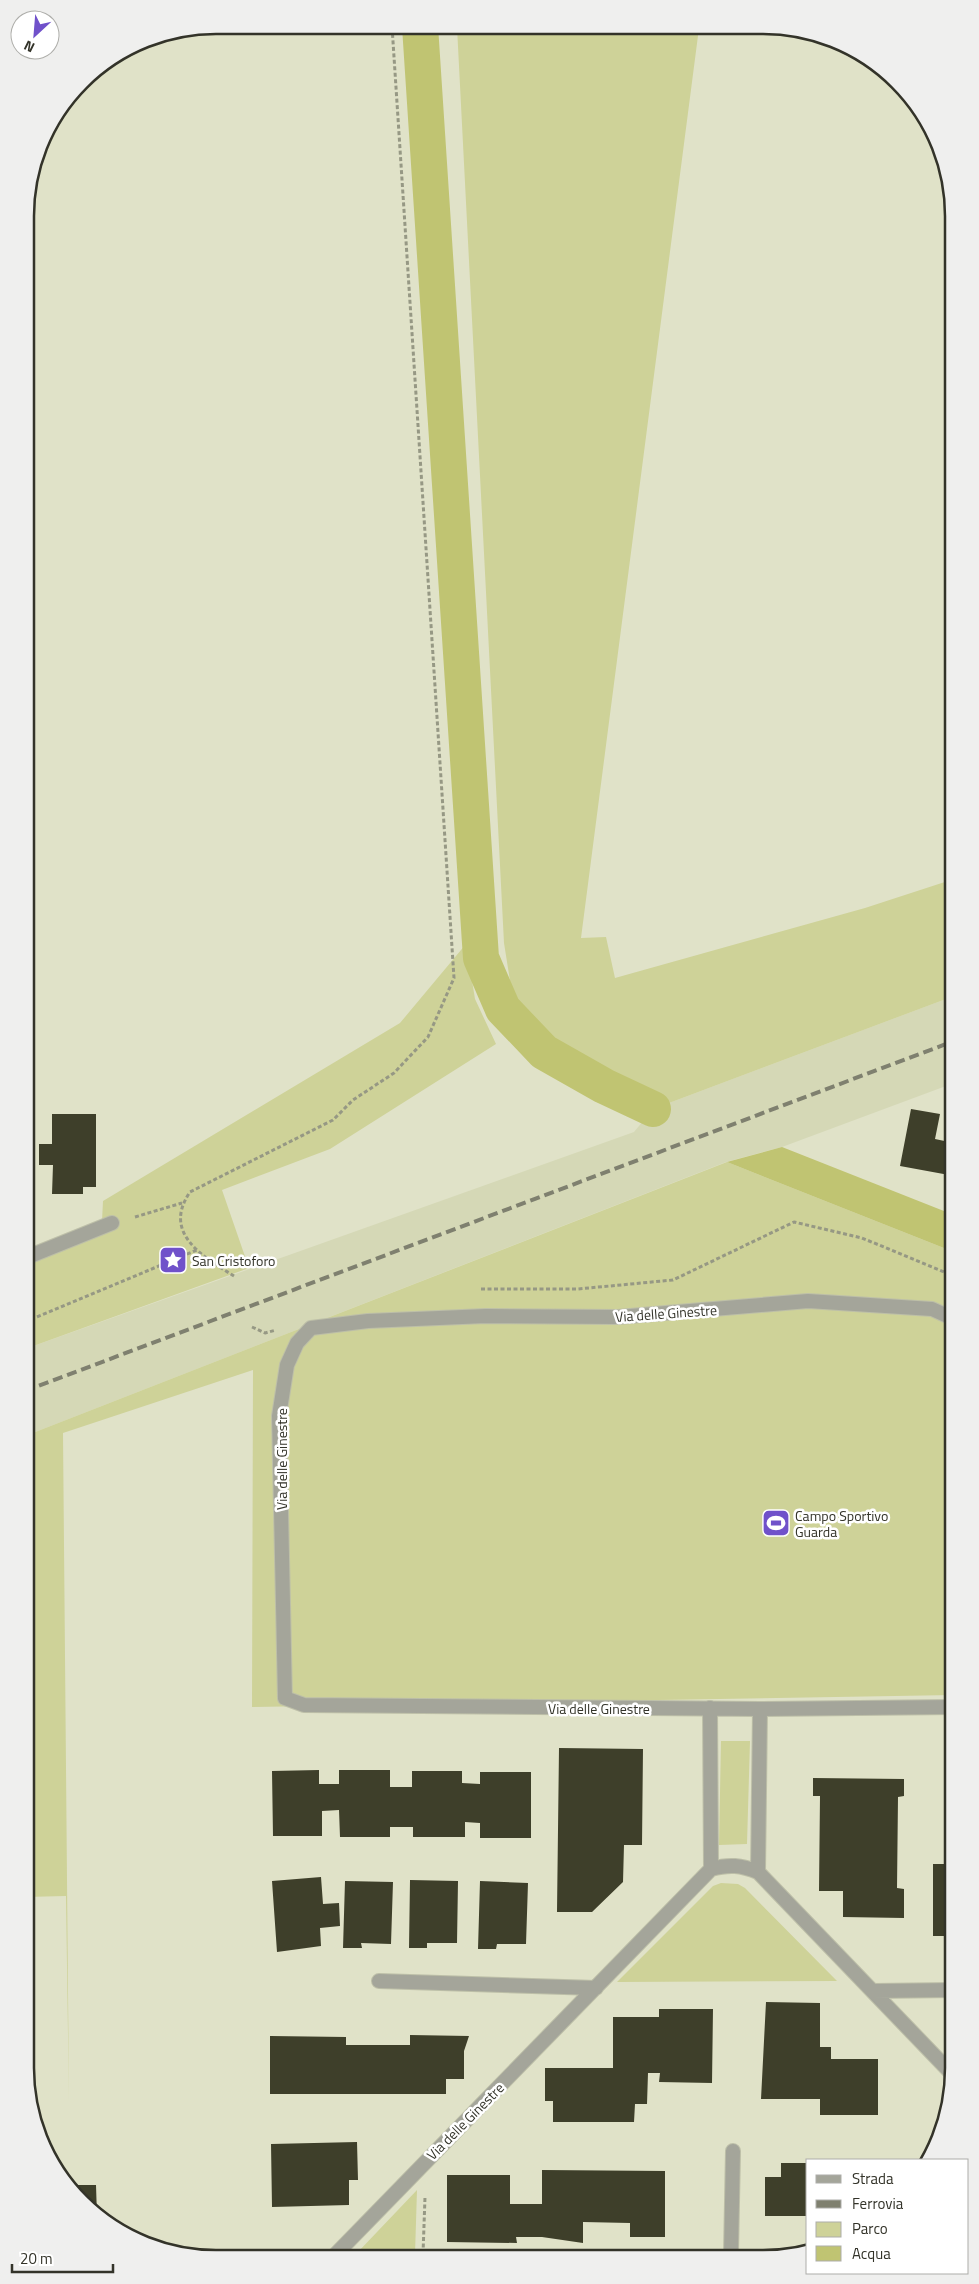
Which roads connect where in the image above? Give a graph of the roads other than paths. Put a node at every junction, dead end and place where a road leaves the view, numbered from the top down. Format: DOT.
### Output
graph roads {
  1 [pos="112,1223"];
  2 [pos="34,1254"];
  3 [pos="945,1315"];
  4 [pos="945,1707"];
  5 [pos="710,1708"];
  6 [pos="760,1709"];
  7 [pos="711,1869"];
  8 [pos="758,1872"];
  9 [pos="379,1981"];
  10 [pos="596,1988"];
  11 [pos="945,1990"];
  12 [pos="873,1991"];
  13 [pos="945,2067"];
  14 [pos="733,2150"];
  15 [pos="339,2250"];
  16 [pos="731,2250"];
  1 -- 2 [label="street"];
  3 -- 5 [label="street, Via delle Ginestre"];
  4 -- 6 [label="street, Via delle Ginestre"];
  5 -- 6 [label="street, Via delle Ginestre"];
  5 -- 7 [label="street"];
  6 -- 8 [label="street"];
  7 -- 8 [label="street"];
  7 -- 10 [label="street, Via delle Ginestre"];
  8 -- 12 [label="street"];
  9 -- 10 [label="street"];
  10 -- 15 [label="street, Via delle Ginestre"];
  11 -- 12 [label="street"];
  12 -- 13 [label="street"];
  14 -- 16 [label="street"];
}
